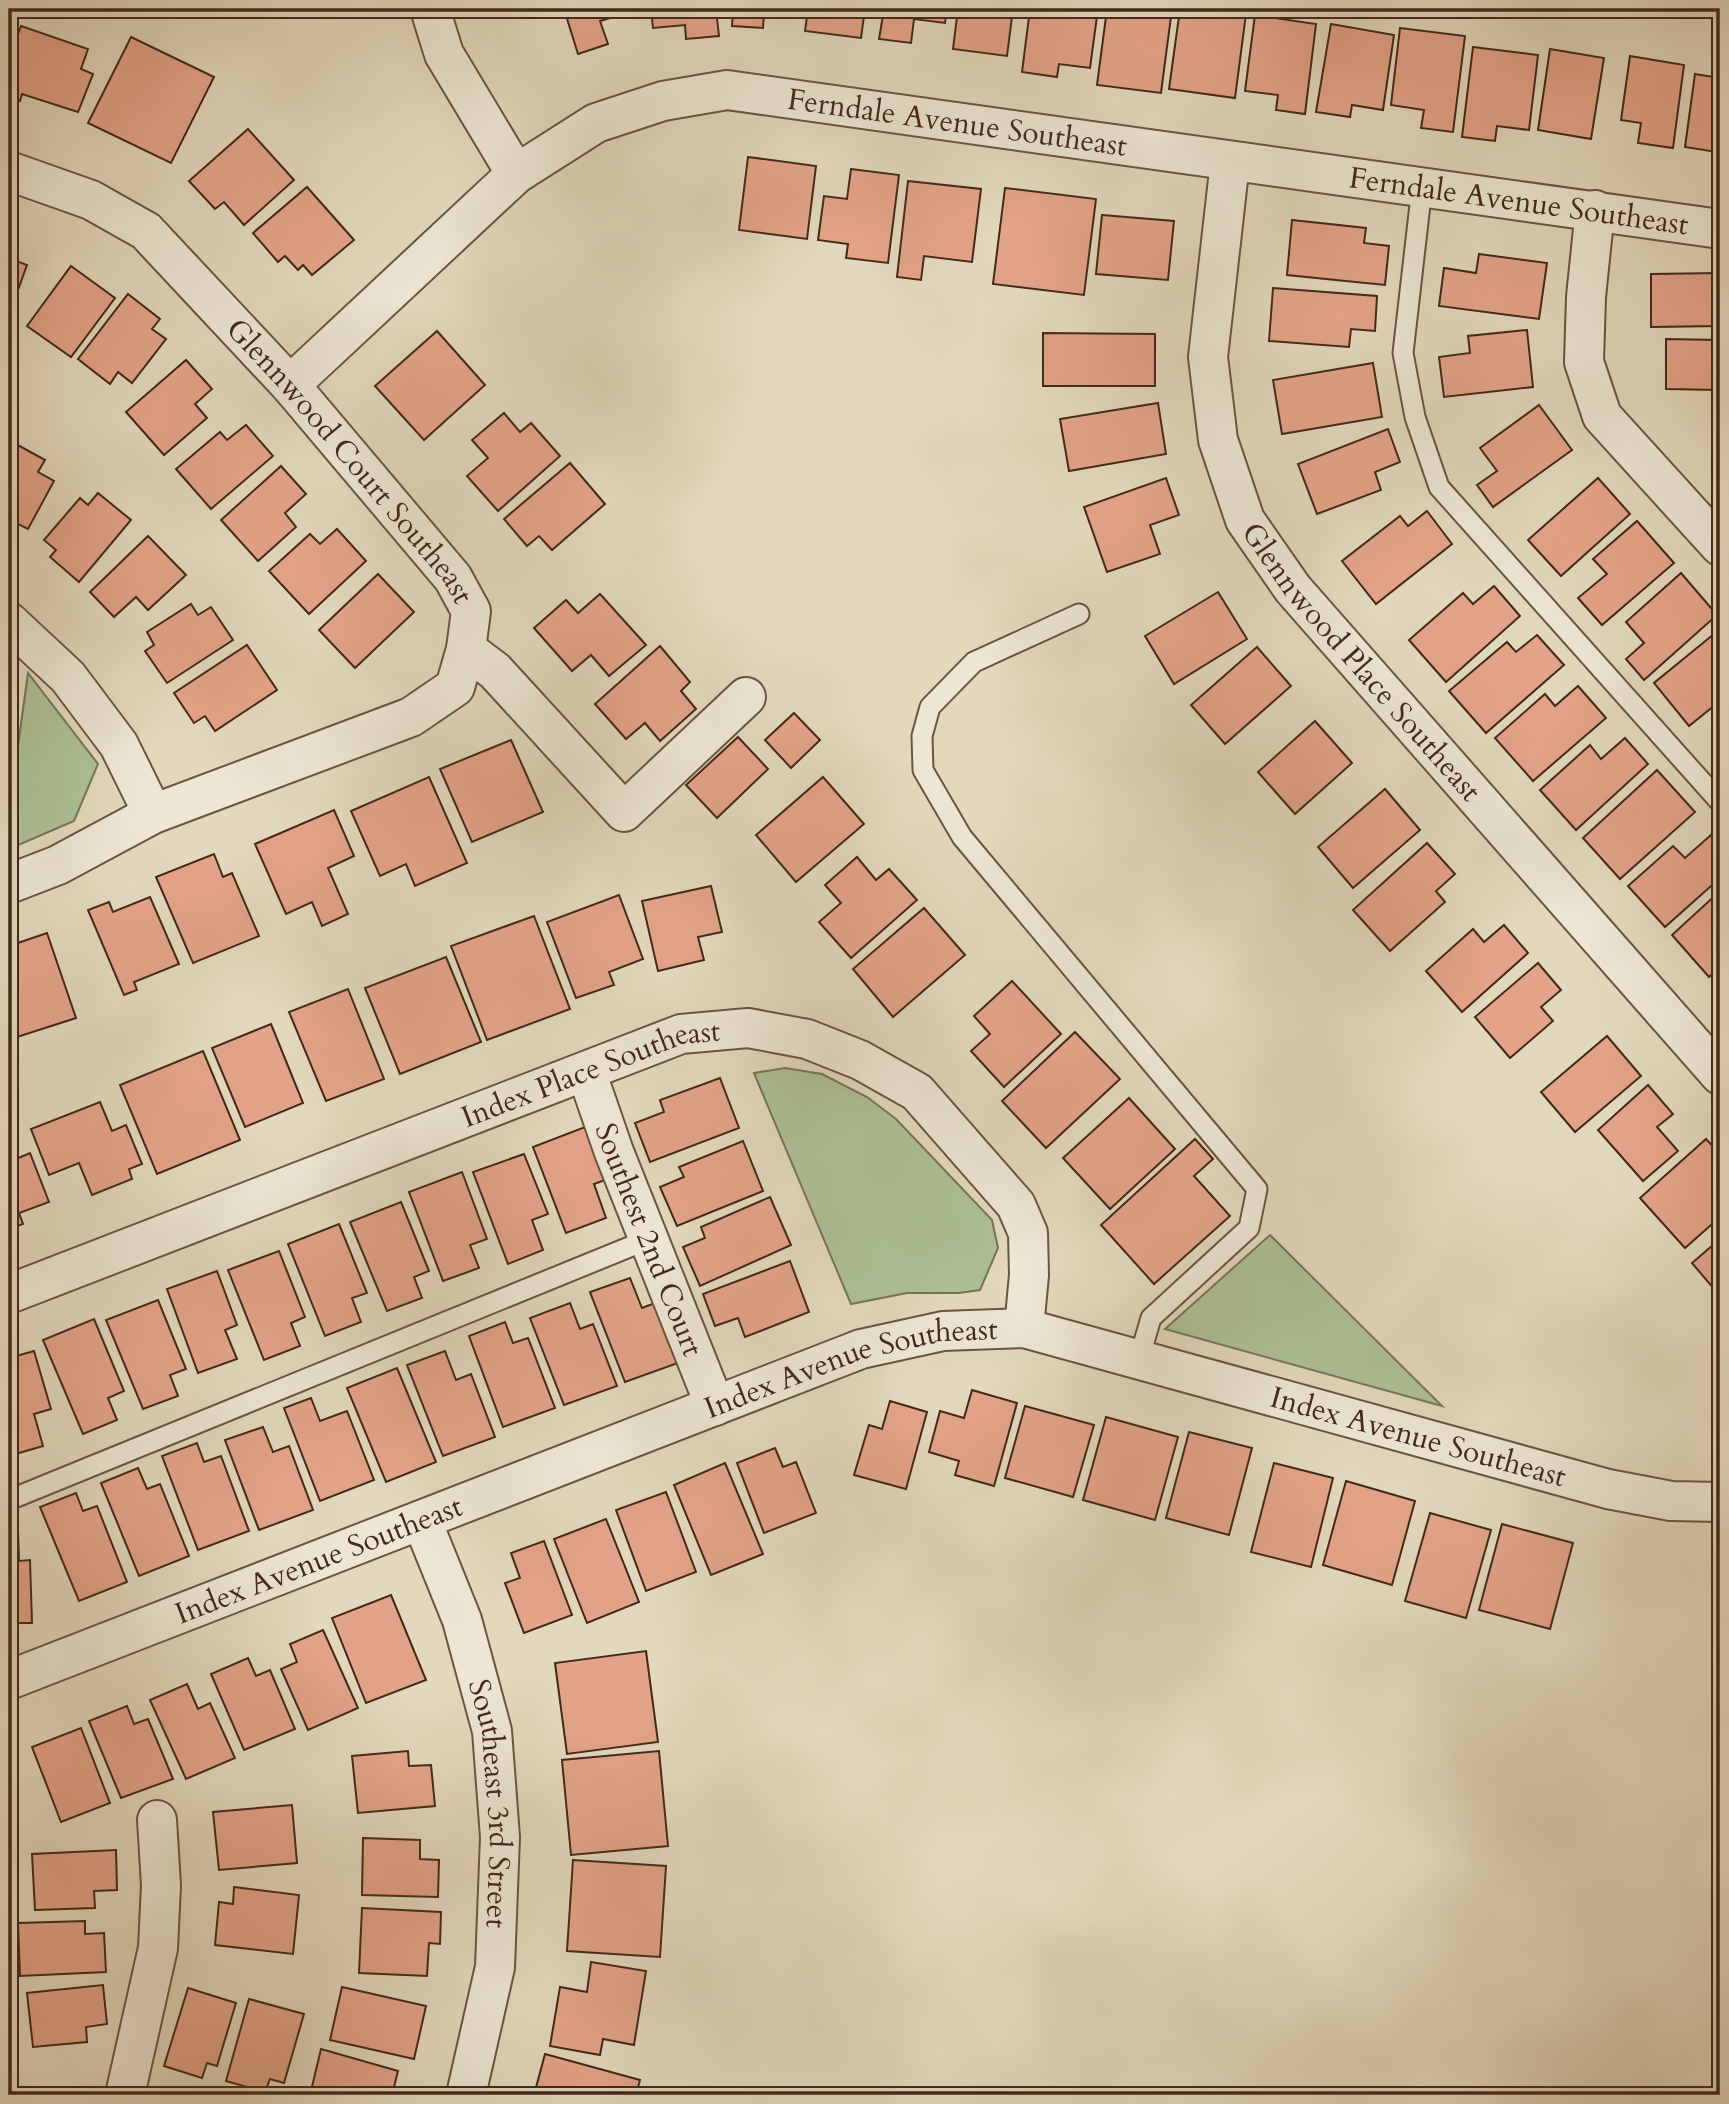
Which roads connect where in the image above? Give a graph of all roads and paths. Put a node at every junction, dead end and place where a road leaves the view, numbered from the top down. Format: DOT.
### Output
graph roads {
  1 [pos="430,9"];
  2 [pos="1230,162"];
  3 [pos="9,171"];
  4 [pos="516,174"];
  5 [pos="1422,187"];
  6 [pos="1595,210"];
  7 [pos="1720,229"];
  8 [pos="290,385"];
  9 [pos="1720,546"];
  10 [pos="1079,614"];
  11 [pos="9,622"];
  12 [pos="466,649"];
  13 [pos="746,697"];
  14 [pos="1720,802"];
  15 [pos="153,814"];
  16 [pos="9,884"];
  17 [pos="586,1071"];
  18 [pos="1720,1074"];
  19 [pos="649,1239"];
  20 [pos="9,1294"];
  21 [pos="1024,1328"];
  22 [pos="1139,1359"];
  23 [pos="715,1406"];
  24 [pos="9,1500"];
  25 [pos="1720,1502"];
  26 [pos="422,1521"];
  27 [pos="9,1680"];
  28 [pos="157,1820"];
  29 [pos="125,2095"];
  30 [pos="466,2095"];
  1 -- 4 [label="street"];
  2 -- 4 [label="street, Ferndale Avenue Southeast"];
  2 -- 5 [label="street, Ferndale Avenue Southeast"];
  2 -- 18 [label="street, Glennwood Place Southeast"];
  3 -- 8 [label="street, Glennwood Court Southeast"];
  4 -- 8 [label="street, Ferndale Avenue Southeast"];
  5 -- 6 [label="street, Ferndale Avenue Southeast"];
  5 -- 14 [label="lane"];
  6 -- 7 [label="street, Ferndale Avenue Southeast"];
  6 -- 9 [label="street"];
  8 -- 12 [label="street, Glennwood Court Southeast"];
  10 -- 22 [label="lane"];
  11 -- 15 [label="street"];
  12 -- 13 [label="street, Glennwood Court Southeast"];
  12 -- 15 [label="street"];
  15 -- 16 [label="street"];
  17 -- 19 [label="street, Southest 2nd Court"];
  17 -- 20 [label="street, Index Place Southeast"];
  17 -- 21 [label="street, Index Place Southeast"];
  19 -- 23 [label="street, Southest 2nd Court"];
  19 -- 24 [label="lane"];
  21 -- 22 [label="street, Index Avenue Southeast"];
  21 -- 23 [label="street, Index Avenue Southeast"];
  22 -- 25 [label="street, Index Avenue Southeast"];
  23 -- 26 [label="street, Index Avenue Southeast"];
  26 -- 27 [label="street, Index Avenue Southeast"];
  26 -- 30 [label="street, Southeast 3rd Street"];
  28 -- 29 [label="street"];
}
